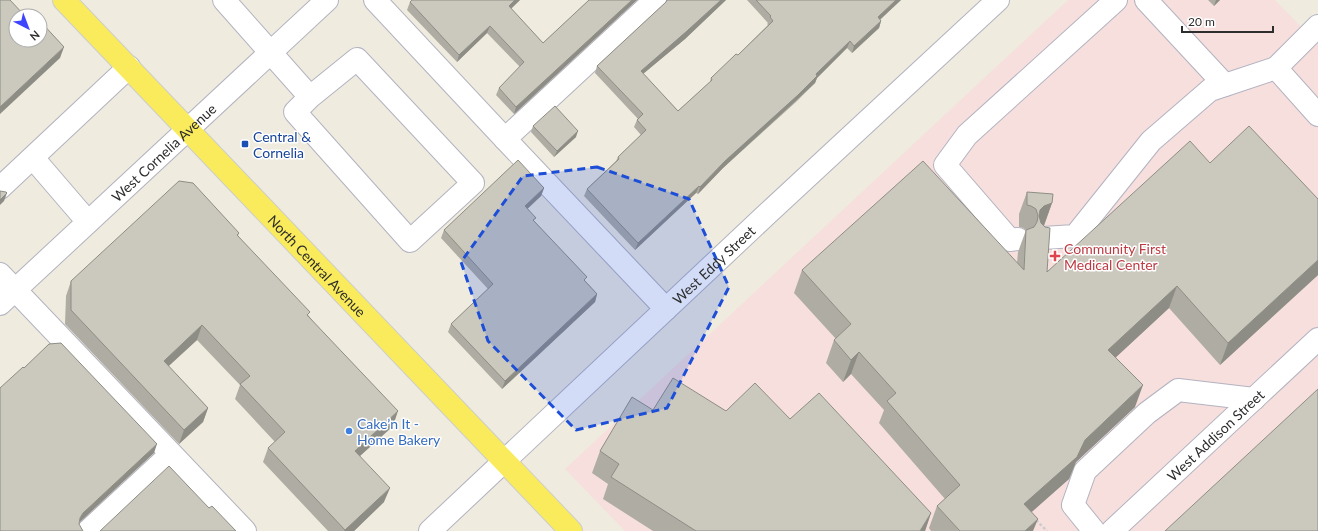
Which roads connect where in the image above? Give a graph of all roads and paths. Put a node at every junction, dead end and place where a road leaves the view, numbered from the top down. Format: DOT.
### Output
graph roads {
  1 [pos="64,0"];
  2 [pos="224,0"];
  3 [pos="375,0"];
  4 [pos="655,0"];
  5 [pos="998,0"];
  6 [pos="1116,0"];
  7 [pos="1146,0"];
  8 [pos="317,3"];
  9 [pos="1318,26"];
  10 [pos="270,53"];
  11 [pos="129,68"];
  12 [pos="1276,68"];
  13 [pos="1225,85"];
  14 [pos="310,97"];
  15 [pos="1318,115"];
  16 [pos="188,129"];
  17 [pos="504,139"];
  18 [pos="33,158"];
  19 [pos="0,188"];
  20 [pos="88,222"];
  21 [pos="1043,238"];
  22 [pos="1018,239"];
  23 [pos="0,274"];
  24 [pos="8,297"];
  25 [pos="666,309"];
  26 [pos="1318,339"];
  27 [pos="1254,399"];
  28 [pos="171,454"];
  29 [pos="505,462"];
  30 [pos="1034,518"];
  31 [pos="88,531"];
  32 [pos="245,531"];
  33 [pos="430,531"];
  34 [pos="571,531"];
  35 [pos="1047,531"];
  36 [pos="1094,531"];
  37 [pos="1112,531"];
  1 -- 11 [label="main road, North Central Avenue"];
  2 -- 10 [label="street"];
  3 -- 17 [label="street"];
  4 -- 17 [label="street"];
  5 -- 25 [label="street, West Eddy Street"];
  6 -- 22 [label="street"];
  7 -- 13 [label="street"];
  8 -- 10 [label="street, West Cornelia Avenue"];
  9 -- 12 [label="street"];
  10 -- 14 [label="street"];
  10 -- 16 [label="street, West Cornelia Avenue"];
  11 -- 16 [label="main road, North Central Avenue"];
  11 -- 18 [label="street"];
  12 -- 13 [label="street"];
  12 -- 15 [label="street"];
  13 -- 21 [label="street"];
  14 -- 14 [label="street"];
  16 -- 20 [label="street, West Cornelia Avenue"];
  16 -- 29 [label="main road, North Central Avenue"];
  17 -- 25 [label="street"];
  18 -- 19 [label="street"];
  18 -- 20 [label="street"];
  20 -- 24 [label="street, West Cornelia Avenue"];
  23 -- 24 [label="street"];
  24 -- 28 [label="street"];
  25 -- 29 [label="street, West Eddy Street"];
  26 -- 27 [label="street, West Addison Street"];
  27 -- 36 [label="street"];
  27 -- 37 [label="street, West Addison Street"];
  28 -- 31 [label="street"];
  28 -- 32 [label="street"];
  29 -- 33 [label="street, West Eddy Street"];
  29 -- 34 [label="main road, North Central Avenue"];
  30 -- 35 [label="path"];
}
